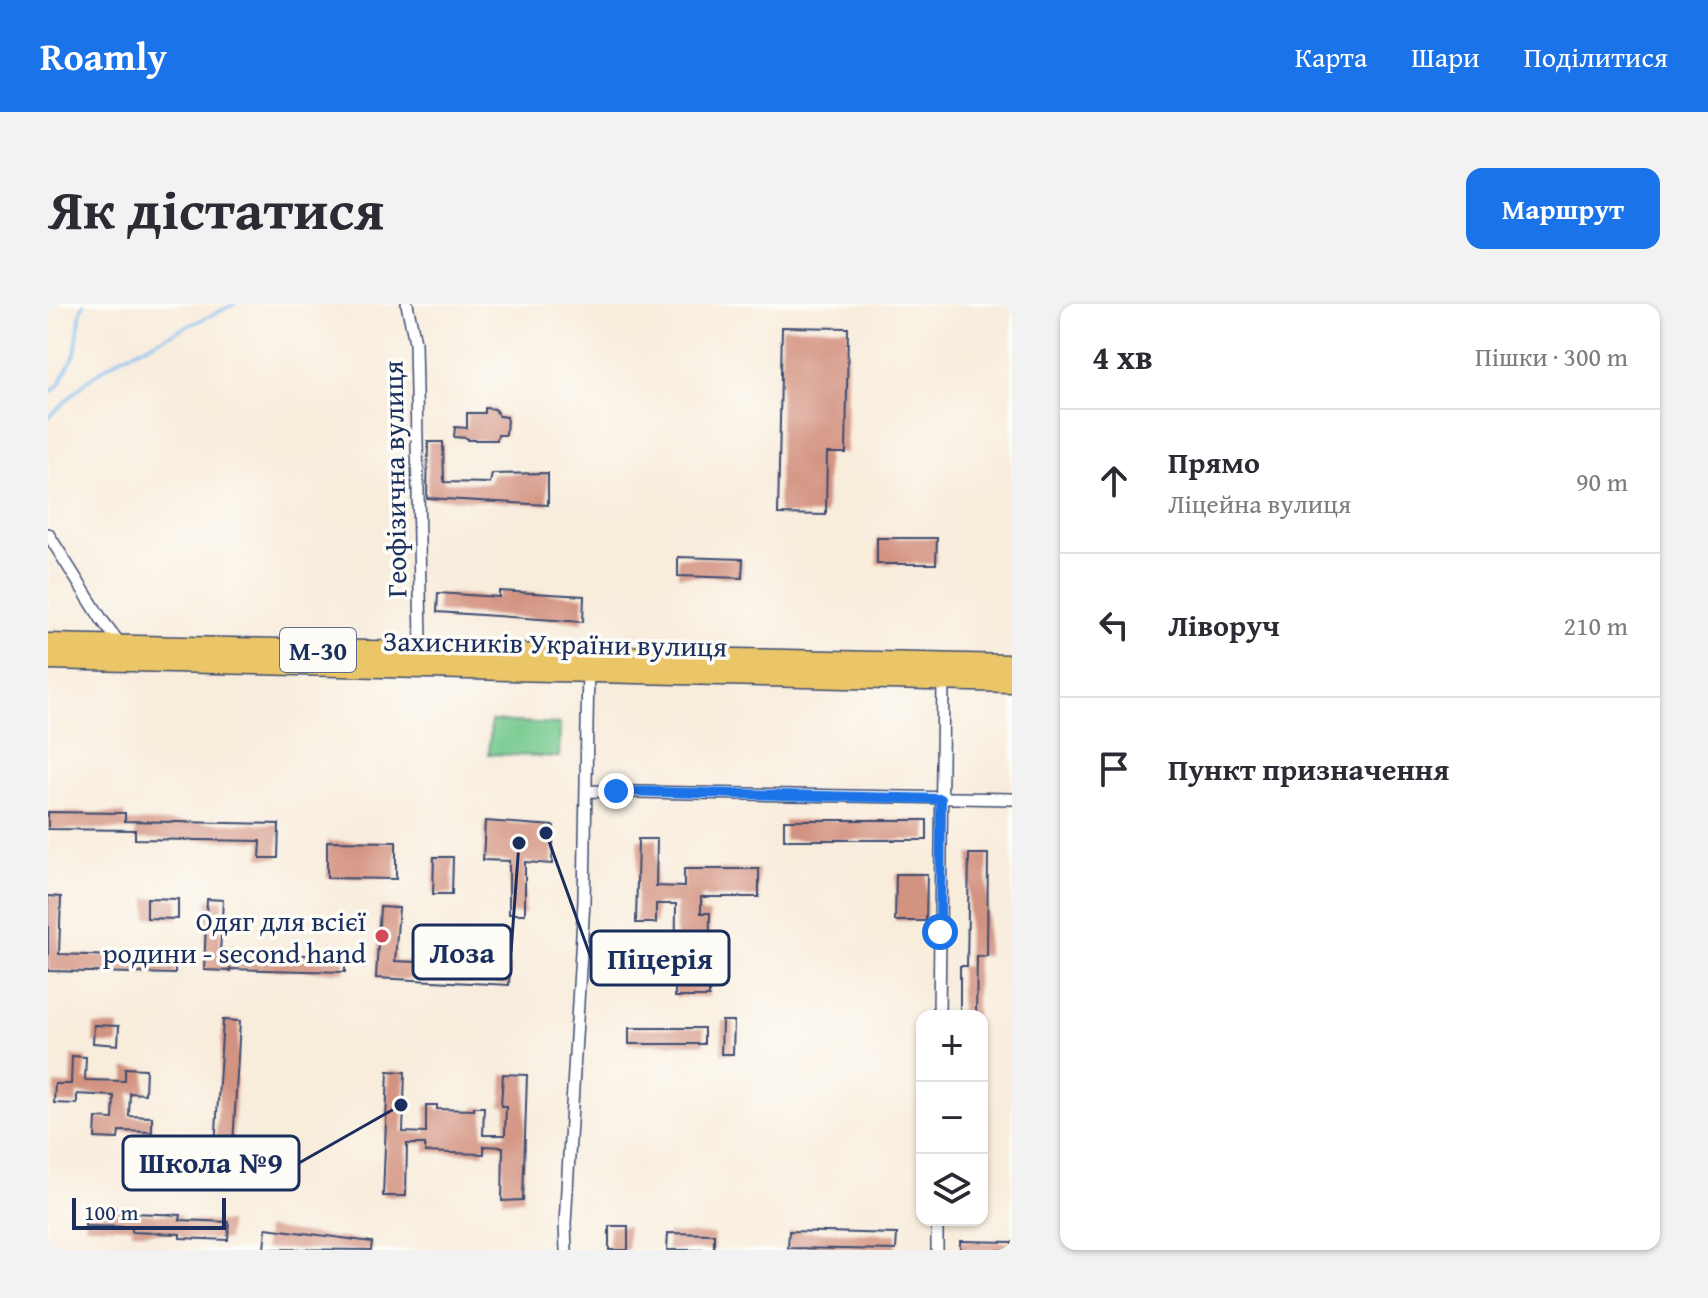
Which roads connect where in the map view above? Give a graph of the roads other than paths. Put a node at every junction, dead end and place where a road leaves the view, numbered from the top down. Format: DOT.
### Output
graph roads {
  1 [pos="407,304"];
  2 [pos="48,534"];
  3 [pos="48,644"];
  4 [pos="121,645"];
  5 [pos="426,652"];
  6 [pos="48,659"];
  7 [pos="588,664"];
  8 [pos="1012,665"];
  9 [pos="943,681"];
  10 [pos="1012,682"];
  11 [pos="586,791"];
  12 [pos="941,799"];
  13 [pos="1012,799"];
  14 [pos="939,1010"];
  15 [pos="937,1226"];
  16 [pos="566,1250"];
  17 [pos="937,1250"];
  1 -- 5 [label="street, Геофізична вулиця"];
  2 -- 4 [label="street"];
  3 -- 4 [label="highway, Захисників України вулиця / М-30"];
  4 -- 5 [label="highway, Захисників України вулиця / М-30"];
  5 -- 7 [label="highway, Захисників України вулиця / М-30"];
  6 -- 7 [label="highway, Захисників України вулиця / М-30"];
  7 -- 8 [label="highway, Захисників України вулиця / М-30"];
  7 -- 9 [label="highway, Захисників України вулиця / М-30"];
  7 -- 11 [label="street"];
  9 -- 10 [label="highway, Захисників України вулиця / М-30"];
  9 -- 12 [label="street"];
  11 -- 12 [label="street"];
  11 -- 16 [label="street"];
  12 -- 13 [label="street"];
  12 -- 14 [label="street"];
  15 -- 17 [label="street"];
}
